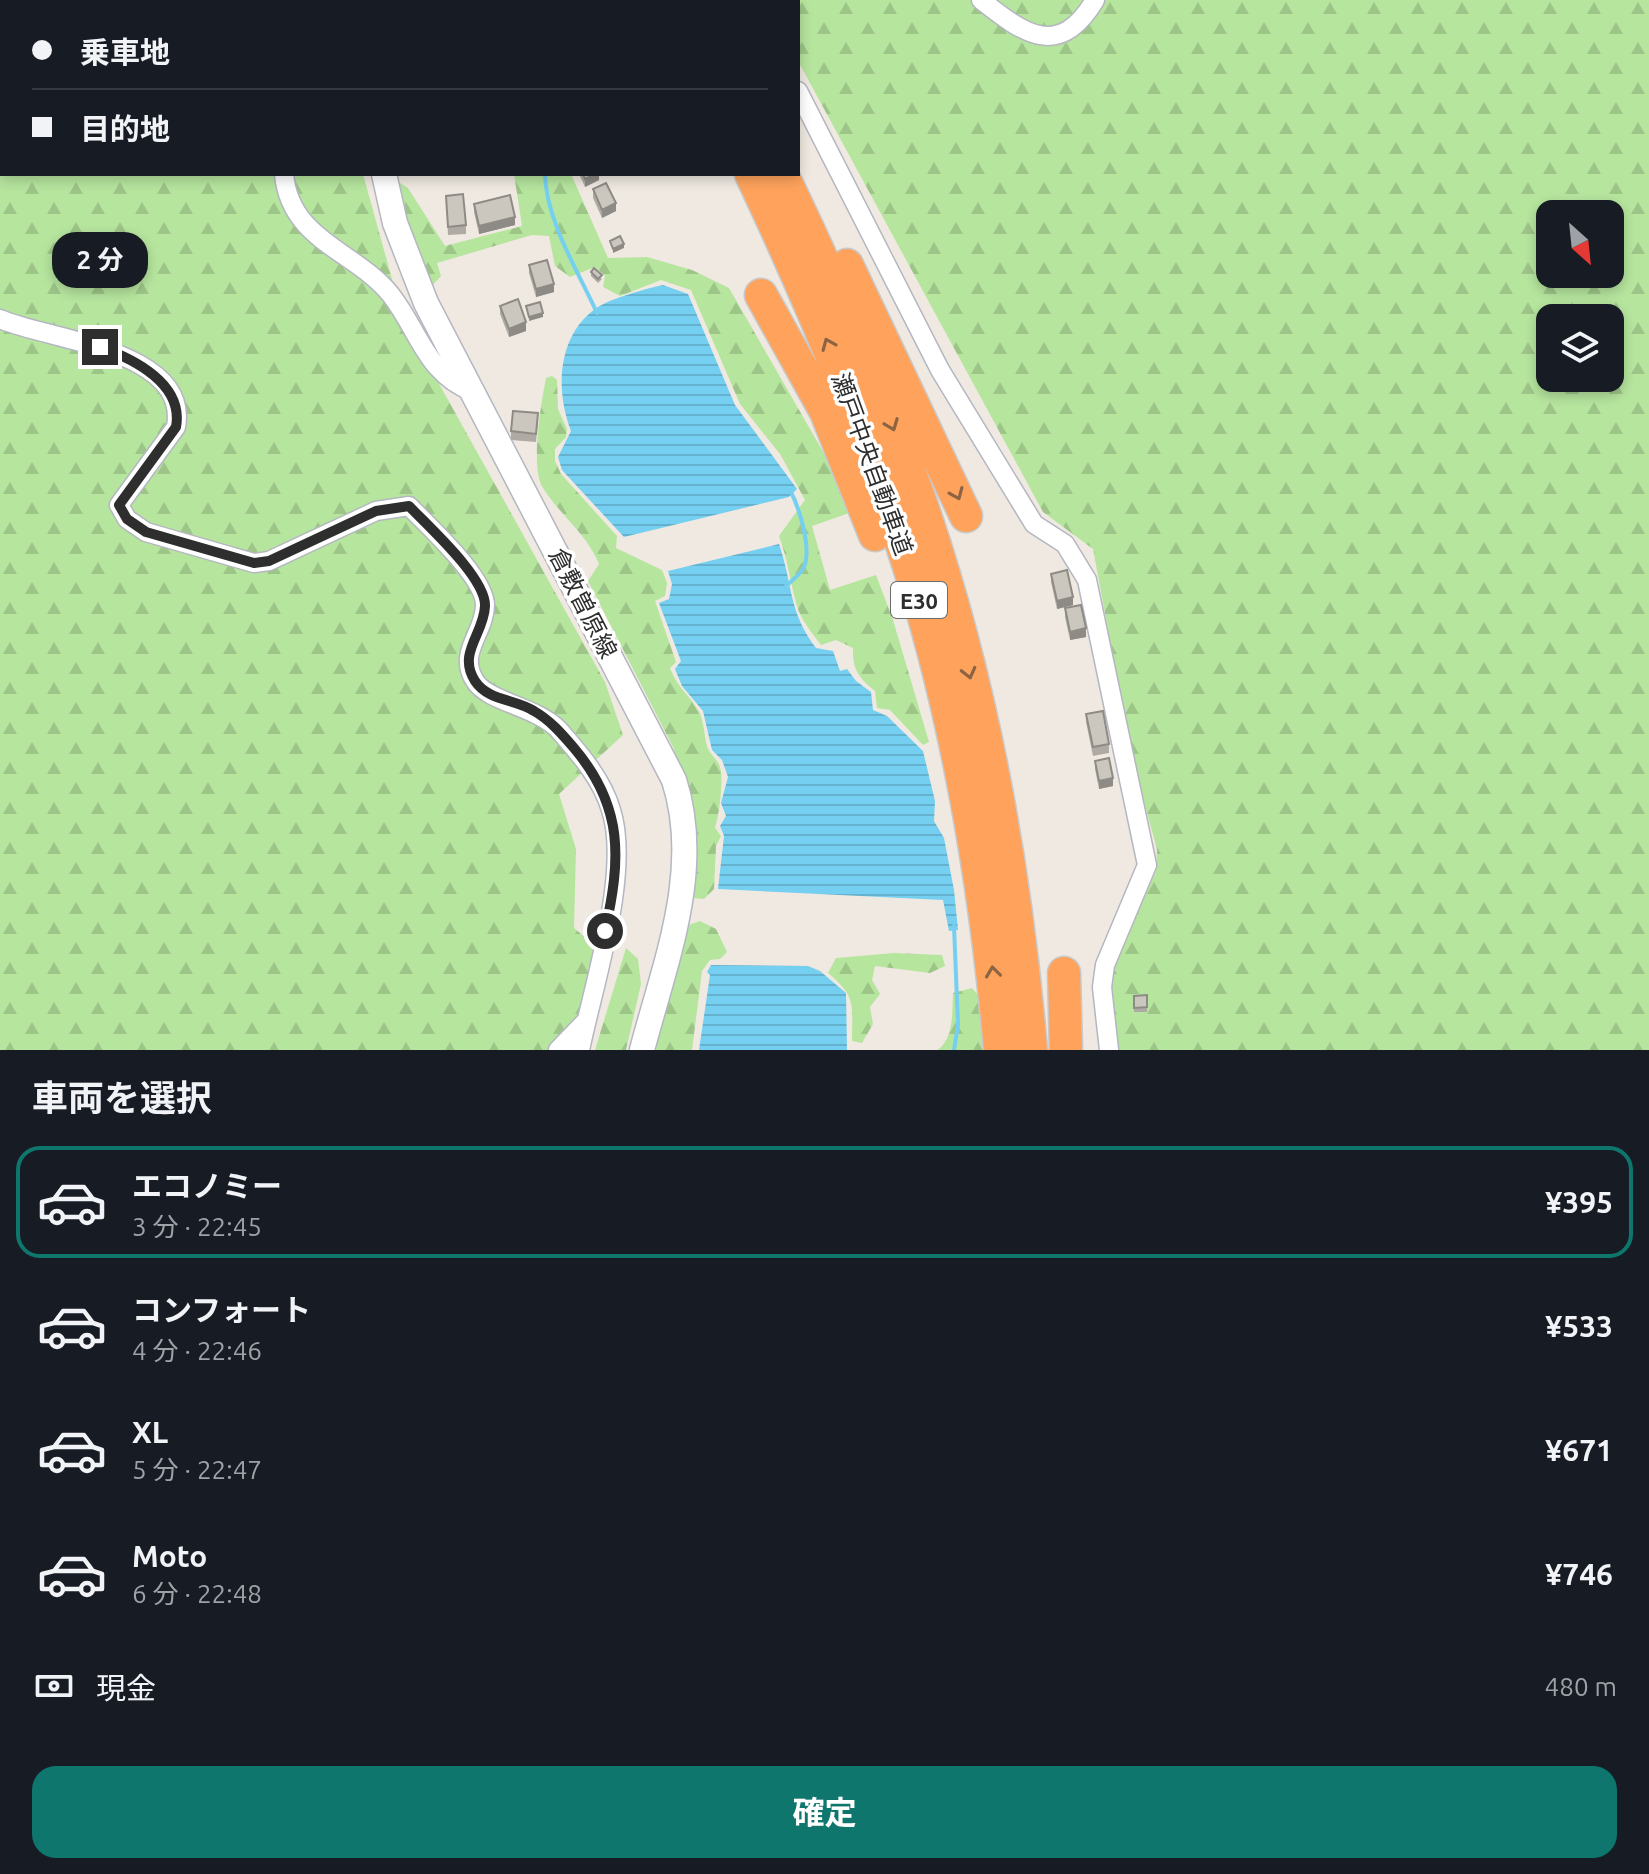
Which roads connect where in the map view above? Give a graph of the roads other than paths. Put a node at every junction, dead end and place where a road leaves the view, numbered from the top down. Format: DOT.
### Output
graph roads {
  1 [pos="981,0"];
  2 [pos="1095,0"];
  3 [pos="800,95"];
  4 [pos="284,176"];
  5 [pos="384,176"];
  6 [pos="752,176"];
  7 [pos="783,176"];
  8 [pos="799,176"];
  9 [pos="761,295"];
  10 [pos="0,319"];
  11 [pos="473,392"];
  12 [pos="966,516"];
  13 [pos="960,763"];
  14 [pos="1064,973"];
  15 [pos="585,1022"];
  16 [pos="558,1050"];
  17 [pos="580,1050"];
  18 [pos="642,1050"];
  19 [pos="1000,1050"];
  20 [pos="1031,1050"];
  21 [pos="1066,1050"];
  22 [pos="1109,1050"];
  1 -- 2 [label="street"];
  3 -- 22 [label="street"];
  4 -- 11 [label="street"];
  5 -- 11 [label="street, 倉敷曽原線"];
  13 -- 6 [label="highway, 瀬戸中央自動車道 / E30, one-way"];
  7 -- 20 [label="highway, 瀬戸中央自動車道 / E30, one-way"];
  8 -- 12 [label="highway, one-way"];
  9 -- 13 [label="highway"];
  10 -- 15 [label="street"];
  11 -- 18 [label="street, 倉敷曽原線"];
  19 -- 13 [label="highway, 瀬戸中央自動車道 / E30, one-way"];
  14 -- 21 [label="highway"];
  15 -- 16 [label="street"];
  15 -- 17 [label="street"];
}
